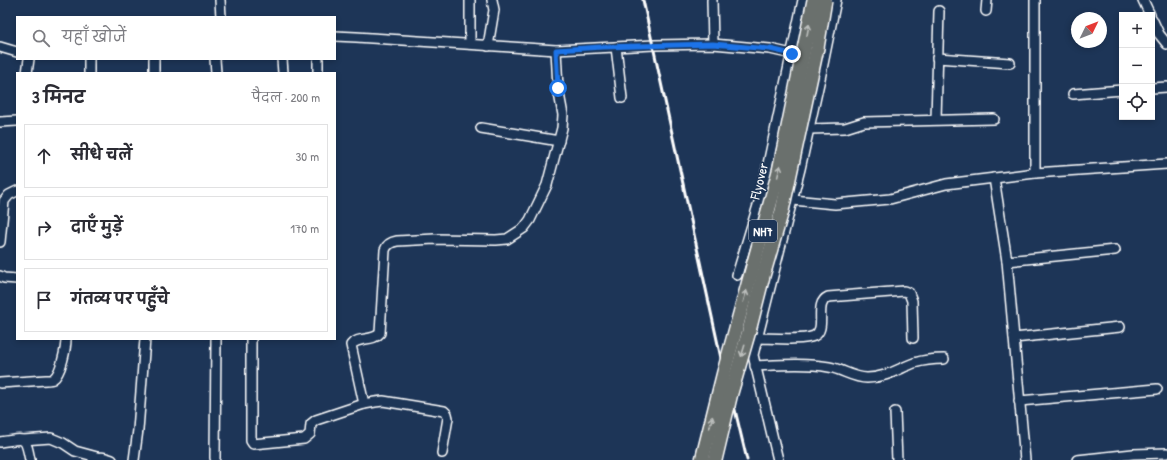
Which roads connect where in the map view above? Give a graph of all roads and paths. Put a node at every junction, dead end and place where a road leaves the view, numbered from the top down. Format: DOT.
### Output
graph roads {
  1 [pos="220,0"];
  2 [pos="470,0"];
  3 [pos="492,0"];
  4 [pos="712,0"];
  5 [pos="803,0"];
  6 [pos="814,0"];
  7 [pos="825,0"];
  8 [pos="836,0"];
  9 [pos="987,0"];
  10 [pos="1035,0"];
  11 [pos="1143,0"];
  12 [pos="986,11"];
  13 [pos="939,12"];
  14 [pos="1149,12"];
  15 [pos="221,16"];
  16 [pos="1155,25"];
  17 [pos="336,36"];
  18 [pos="470,44"];
  19 [pos="713,44"];
  20 [pos="1167,44"];
  21 [pos="488,46"];
  22 [pos="0,47"];
  23 [pos="616,47"];
  24 [pos="556,50"];
  25 [pos="16,52"];
  26 [pos="792,54"];
  27 [pos="937,58"];
  28 [pos="29,60"];
  29 [pos="89,60"];
  30 [pos="154,60"];
  31 [pos="215,60"];
  32 [pos="282,60"];
  33 [pos="318,60"];
  34 [pos="1010,63"];
  35 [pos="27,72"];
  36 [pos="89,72"];
  37 [pos="154,72"];
  38 [pos="216,72"];
  39 [pos="283,72"];
  40 [pos="318,72"];
  41 [pos="1167,87"];
  42 [pos="1155,88"];
  43 [pos="1119,90"];
  44 [pos="1073,94"];
  45 [pos="622,98"];
  46 [pos="994,118"];
  47 [pos="936,119"];
  48 [pos="16,121"];
  49 [pos="0,122"];
  50 [pos="481,128"];
  51 [pos="809,129"];
  52 [pos="559,141"];
  53 [pos="1167,164"];
  54 [pos="1035,173"];
  55 [pos="994,178"];
  56 [pos="16,192"];
  57 [pos="762,192"];
  58 [pos="792,200"];
  59 [pos="0,242"];
  60 [pos="1115,250"];
  61 [pos="1007,261"];
  62 [pos="737,274"];
  63 [pos="0,276"];
  64 [pos="16,279"];
  65 [pos="1120,326"];
  66 [pos="757,338"];
  67 [pos="913,338"];
  68 [pos="1014,338"];
  69 [pos="66,340"];
  70 [pos="145,340"];
  71 [pos="216,340"];
  72 [pos="251,340"];
  73 [pos="944,359"];
  74 [pos="755,366"];
  75 [pos="0,383"];
  76 [pos="1157,389"];
  77 [pos="1019,401"];
  78 [pos="364,404"];
  79 [pos="895,412"];
  80 [pos="23,440"];
  81 [pos="0,442"];
  82 [pos="442,452"];
  83 [pos="1167,453"];
  84 [pos="95,458"];
  85 [pos="215,458"];
  86 [pos="30,460"];
  87 [pos="112,460"];
  88 [pos="134,460"];
  89 [pos="702,460"];
  90 [pos="715,460"];
  91 [pos="778,460"];
  92 [pos="897,460"];
  93 [pos="1025,460"];
  94 [pos="1077,460"];
  1 -- 15 [label="street"];
  2 -- 18 [label="street"];
  3 -- 21 [label="street"];
  4 -- 19 [label="street"];
  5 -- 26 [label="street"];
  89 -- 6 [label="highway, Flyover / NH7, one-way, bridge"];
  7 -- 90 [label="highway, Flyover / NH7, one-way, bridge"];
  8 -- 51 [label="street"];
  9 -- 12 [label="street"];
  10 -- 54 [label="street"];
  11 -- 14 [label="street"];
  13 -- 27 [label="street"];
  16 -- 20 [label="street"];
  17 -- 18 [label="street"];
  18 -- 21 [label="street"];
  19 -- 23 [label="street"];
  19 -- 26 [label="street"];
  21 -- 24 [label="street"];
  22 -- 25 [label="street"];
  23 -- 24 [label="street"];
  23 -- 45 [label="street"];
  24 -- 52 [label="street"];
  26 -- 57 [label="street"];
  27 -- 34 [label="street"];
  27 -- 47 [label="street"];
  28 -- 35 [label="street"];
  29 -- 36 [label="street"];
  30 -- 37 [label="street"];
  31 -- 38 [label="street"];
  32 -- 39 [label="street"];
  33 -- 40 [label="street"];
  41 -- 42 [label="street"];
  43 -- 44 [label="street"];
  46 -- 47 [label="street"];
  47 -- 51 [label="street"];
  48 -- 49 [label="street"];
  50 -- 52 [label="street"];
  51 -- 58 [label="street"];
  52 -- 78 [label="street"];
  53 -- 54 [label="street"];
  54 -- 55 [label="street"];
  55 -- 58 [label="street"];
  55 -- 61 [label="street"];
  56 -- 59 [label="street"];
  57 -- 58 [label="street"];
  57 -- 62 [label="street"];
  58 -- 66 [label="street"];
  60 -- 61 [label="street"];
  61 -- 68 [label="street"];
  63 -- 64 [label="street"];
  65 -- 68 [label="street"];
  66 -- 67 [label="street"];
  66 -- 74 [label="street"];
  68 -- 77 [label="street"];
  69 -- 75 [label="street"];
  70 -- 88 [label="street"];
  71 -- 85 [label="street"];
  72 -- 78 [label="street"];
  73 -- 74 [label="street"];
  74 -- 91 [label="street"];
  76 -- 77 [label="street"];
  77 -- 93 [label="street"];
  78 -- 82 [label="street"];
  79 -- 92 [label="street"];
  80 -- 81 [label="street"];
  80 -- 84 [label="street"];
  80 -- 86 [label="street"];
  83 -- 94 [label="street"];
  84 -- 87 [label="street"];
}
